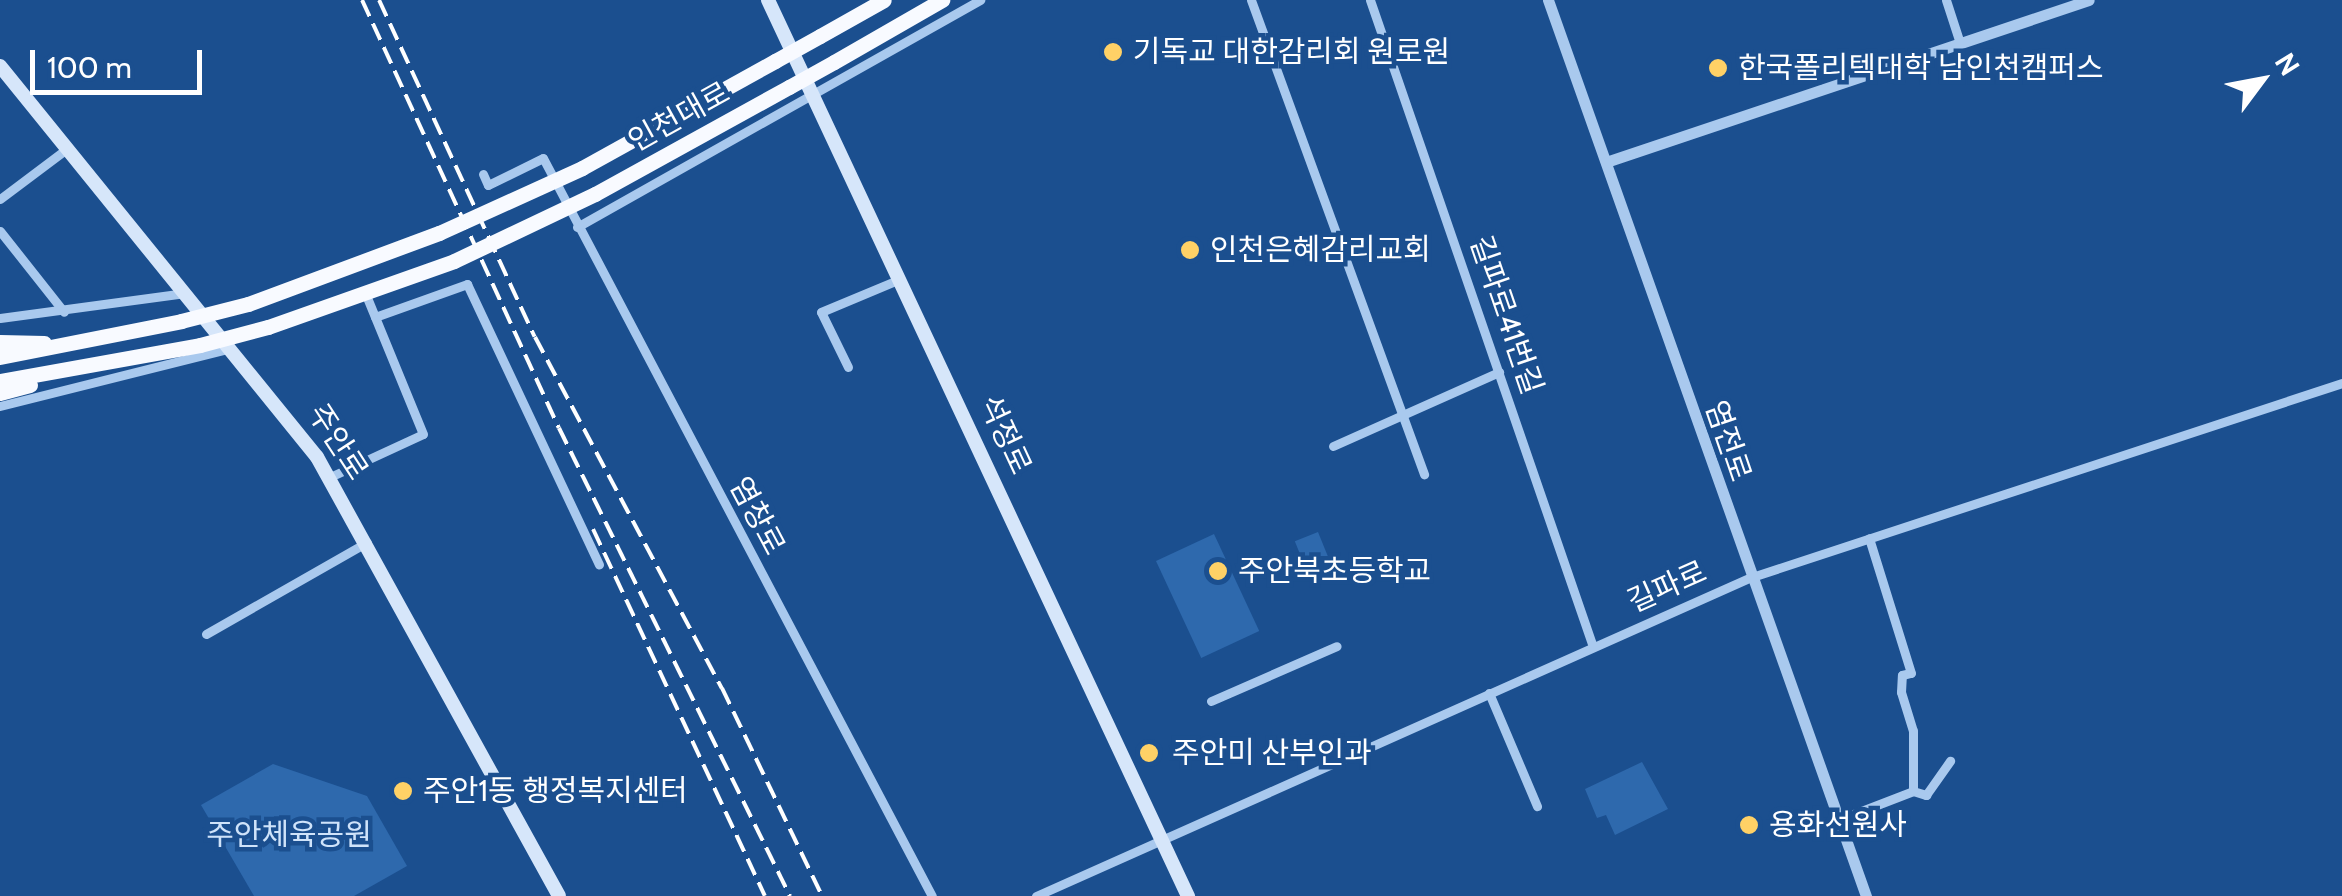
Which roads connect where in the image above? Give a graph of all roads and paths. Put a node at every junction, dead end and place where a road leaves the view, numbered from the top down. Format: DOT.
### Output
graph roads {
  1 [pos="768,0"];
  2 [pos="884,0"];
  3 [pos="942,0"];
  4 [pos="980,0"];
  5 [pos="1251,0"];
  6 [pos="1370,0"];
  7 [pos="1548,0"];
  8 [pos="1946,0"];
  9 [pos="2088,0"];
  10 [pos="1960,43"];
  11 [pos="0,66"];
  12 [pos="813,96"];
  13 [pos="68,148"];
  14 [pos="1606,162"];
  15 [pos="482,174"];
  16 [pos="0,200"];
  17 [pos="577,227"];
  18 [pos="0,231"];
  19 [pos="902,278"];
  20 [pos="188,292"];
  21 [pos="366,295"];
  22 [pos="64,312"];
  23 [pos="376,317"];
  24 [pos="0,318"];
  25 [pos="0,342"];
  26 [pos="83,344"];
  27 [pos="234,348"];
  28 [pos="0,357"];
  29 [pos="848,367"];
  30 [pos="88,370"];
  31 [pos="1499,372"];
  32 [pos="0,380"];
  33 [pos="2342,383"];
  34 [pos="0,393"];
  35 [pos="0,406"];
  36 [pos="1398,417"];
  37 [pos="1333,446"];
  38 [pos="1424,474"];
  39 [pos="330,478"];
  40 [pos="1869,538"];
  41 [pos="367,542"];
  42 [pos="599,564"];
  43 [pos="1749,578"];
  44 [pos="206,634"];
  45 [pos="1337,646"];
  46 [pos="1594,647"];
  47 [pos="1489,694"];
  48 [pos="1212,701"];
  49 [pos="1950,761"];
  50 [pos="1913,791"];
  51 [pos="1538,806"];
  52 [pos="1838,820"];
  53 [pos="1162,839"];
  54 [pos="559,896"];
  55 [pos="932,896"];
  56 [pos="1036,896"];
  57 [pos="1188,896"];
  58 [pos="1866,896"];
  1 -- 12 [label="main road, 석정로"];
  2 -- 26 [label="highway, 인천대로, bridge"];
  3 -- 21 [label="highway, 인천대로, bridge"];
  4 -- 12 [label="street"];
  5 -- 36 [label="street"];
  6 -- 31 [label="street, 길파로41번길"];
  7 -- 14 [label="street, 염전로"];
  8 -- 10 [label="street"];
  9 -- 10 [label="street"];
  10 -- 14 [label="street"];
  11 -- 13 [label="main road, 주안로"];
  12 -- 17 [label="street"];
  12 -- 19 [label="main road, 석정로"];
  13 -- 16 [label="street"];
  13 -- 20 [label="main road, 주안로"];
  14 -- 43 [label="street, 염전로"];
  15 -- 17 [label="street, 염창로"];
  17 -- 55 [label="street, 염창로"];
  18 -- 22 [label="street"];
  19 -- 29 [label="street"];
  19 -- 53 [label="main road, 석정로"];
  20 -- 22 [label="street"];
  20 -- 27 [label="main road, 주안로"];
  21 -- 23 [label="street"];
  21 -- 30 [label="highway, bridge"];
  22 -- 24 [label="street"];
  23 -- 39 [label="street"];
  23 -- 42 [label="street"];
  25 -- 26 [label="highway"];
  26 -- 28 [label="highway"];
  27 -- 35 [label="street"];
  27 -- 39 [label="main road, 주안로"];
  30 -- 32 [label="highway"];
  30 -- 34 [label="highway"];
  31 -- 36 [label="street"];
  31 -- 46 [label="street, 길파로41번길"];
  33 -- 40 [label="street, 길파로"];
  36 -- 37 [label="street"];
  36 -- 38 [label="street"];
  39 -- 41 [label="main road, 주안로"];
  40 -- 43 [label="street, 길파로"];
  40 -- 50 [label="street"];
  41 -- 44 [label="street"];
  41 -- 54 [label="main road, 주안로"];
  43 -- 46 [label="street, 길파로"];
  43 -- 52 [label="street, 염전로"];
  45 -- 48 [label="street"];
  46 -- 47 [label="street, 길파로"];
  47 -- 51 [label="street"];
  47 -- 53 [label="street, 길파로"];
  49 -- 50 [label="street"];
  50 -- 52 [label="street"];
  52 -- 58 [label="street, 염전로"];
  53 -- 56 [label="street, 길파로"];
  53 -- 57 [label="main road, 석정로"];
}
